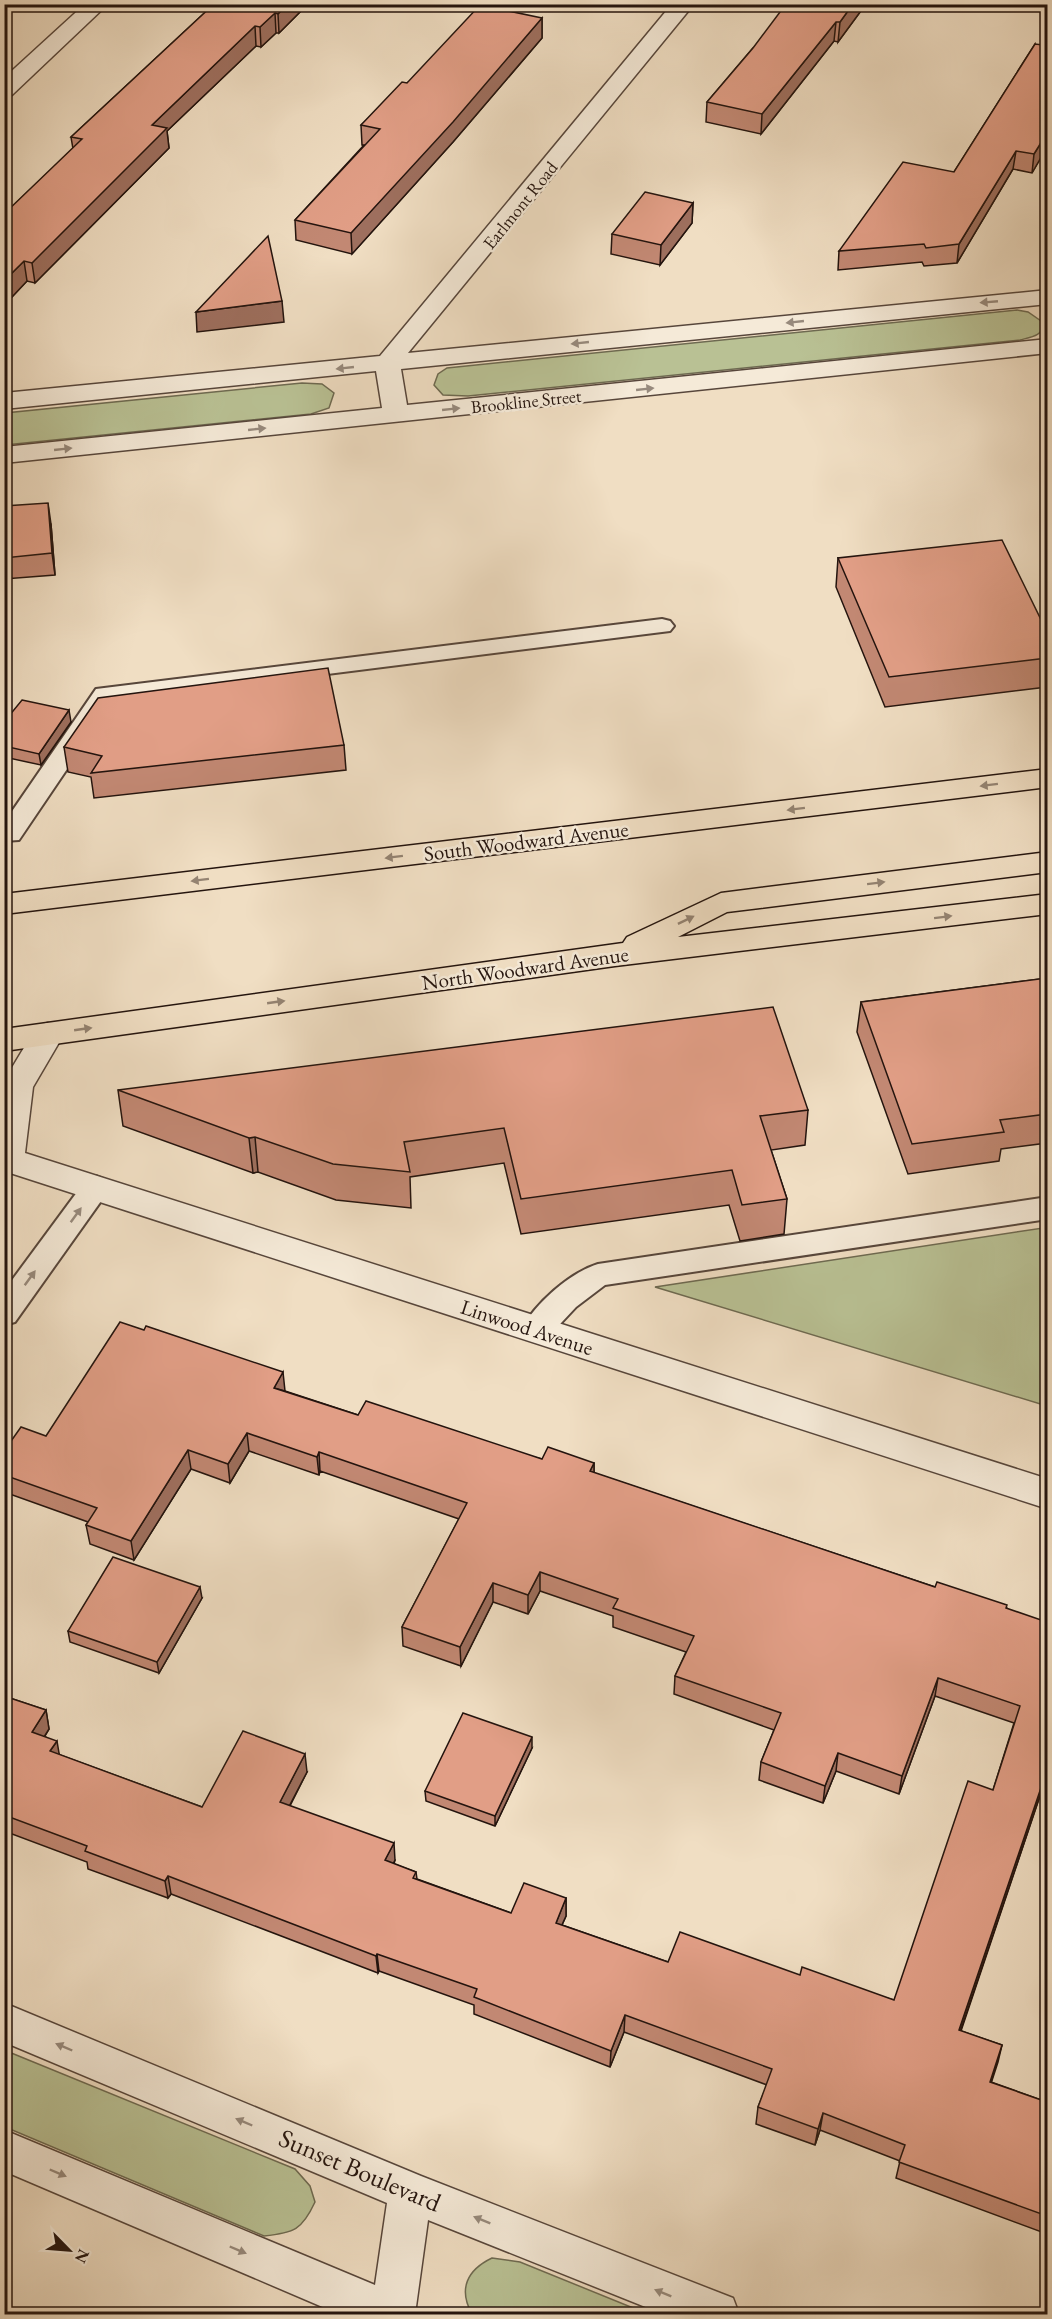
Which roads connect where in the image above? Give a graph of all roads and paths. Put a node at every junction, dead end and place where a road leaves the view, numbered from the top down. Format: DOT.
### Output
graph roads {
  1 [pos="98,4"];
  2 [pos="684,4"];
  3 [pos="4,90"];
  4 [pos="1047,297"];
  5 [pos="1047,346"];
  6 [pos="387,363"];
  7 [pos="4,401"];
  8 [pos="396,415"];
  9 [pos="4,455"];
  10 [pos="662,626"];
  11 [pos="1046,780"];
  12 [pos="10,834"];
  13 [pos="1047,862"];
  14 [pos="4,904"];
  15 [pos="1047,904"];
  16 [pos="615,955"];
  17 [pos="48,1034"];
  18 [pos="4,1040"];
  19 [pos="5,1159"];
  20 [pos="96,1187"];
  21 [pos="1047,1209"];
  22 [pos="4,1314"];
  23 [pos="536,1330"];
  24 [pos="1047,1494"];
  25 [pos="4,2022"];
  26 [pos="4,2150"];
  27 [pos="410,2192"];
  28 [pos="392,2314"];
  29 [pos="717,2314"];
  1 -- 3 [label="street"];
  2 -- 6 [label="street, Earlmont Road"];
  4 -- 6 [label="street, one-way"];
  8 -- 5 [label="street, Brookline Street, one-way"];
  6 -- 7 [label="street, one-way"];
  6 -- 8 [label="street"];
  9 -- 8 [label="street, Brookline Street, one-way"];
  10 -- 12 [label="lane"];
  11 -- 14 [label="main road, South Woodward Avenue, one-way"];
  16 -- 13 [label="main road, one-way"];
  16 -- 15 [label="main road, North Woodward Avenue, one-way"];
  17 -- 16 [label="main road, North Woodward Avenue, one-way"];
  17 -- 18 [label="main road, North Woodward Avenue"];
  17 -- 19 [label="street, Linwood Avenue"];
  19 -- 20 [label="street, Linwood Avenue"];
  22 -- 20 [label="lane, one-way"];
  20 -- 23 [label="street, Linwood Avenue"];
  21 -- 23 [label="lane"];
  23 -- 24 [label="street, Linwood Avenue"];
  27 -- 25 [label="street, Sunset Boulevard, one-way"];
  26 -- 28 [label="street, one-way"];
  27 -- 28 [label="street"];
  29 -- 27 [label="street, Sunset Boulevard, one-way"];
}
